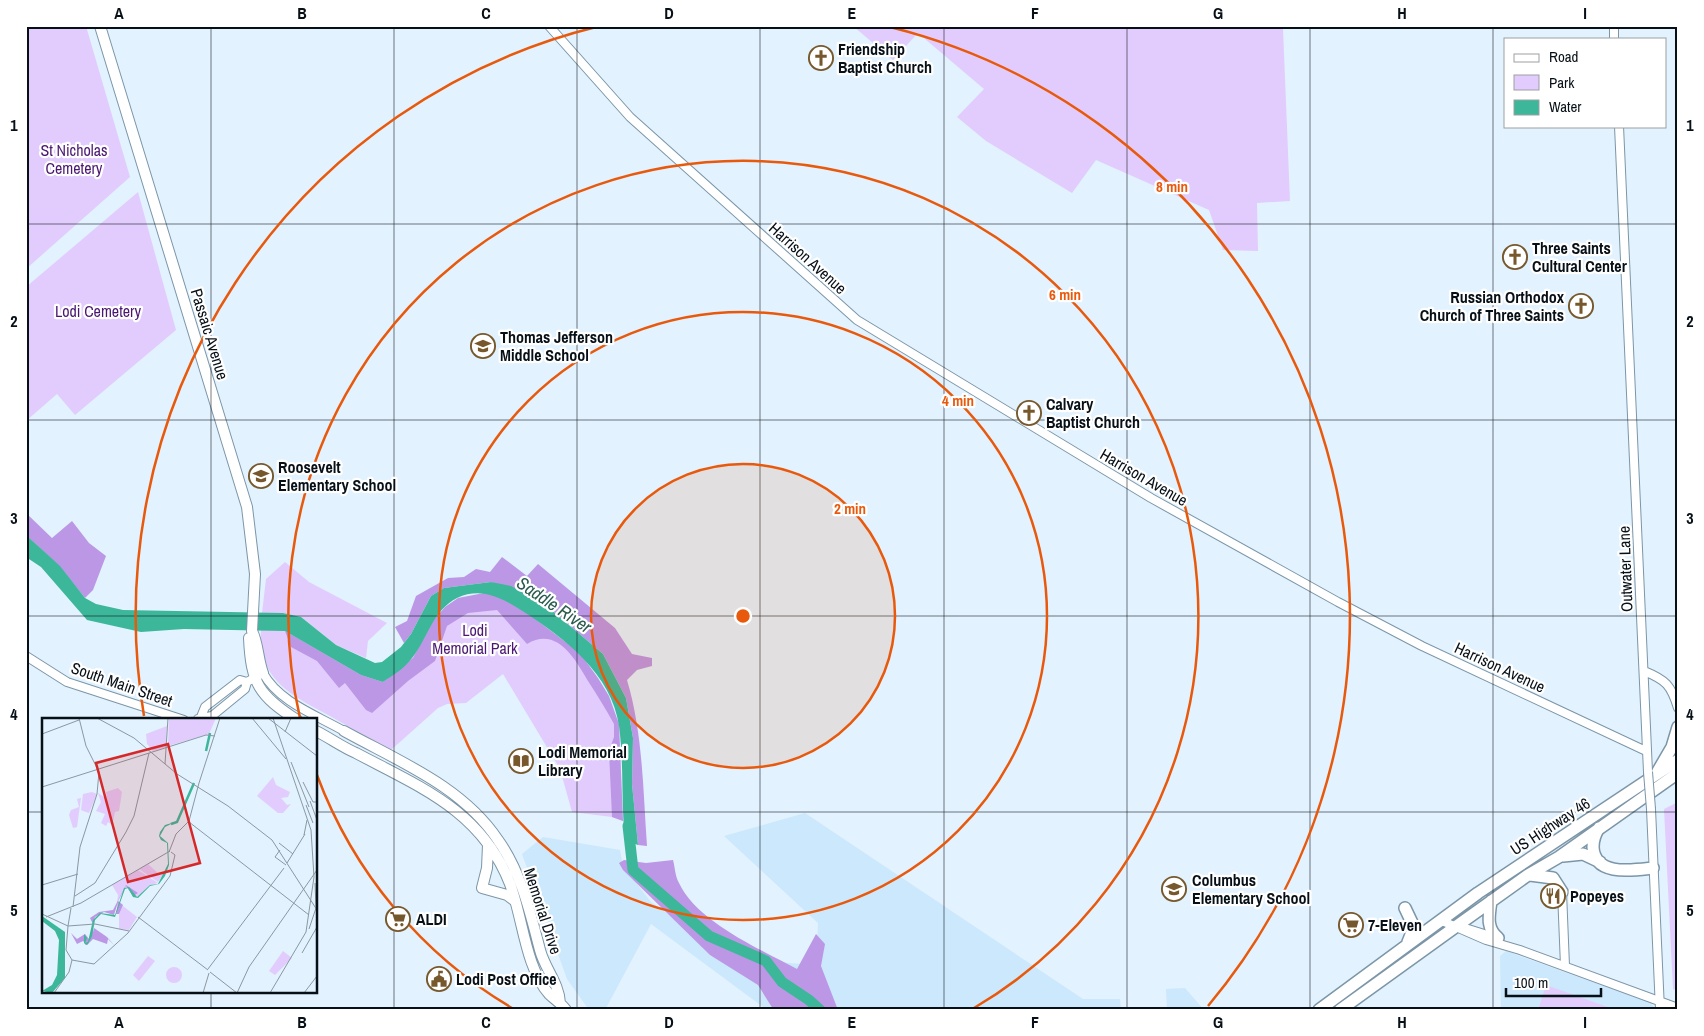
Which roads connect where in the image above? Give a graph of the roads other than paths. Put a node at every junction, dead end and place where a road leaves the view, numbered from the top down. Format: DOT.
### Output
graph roads {
  1 [pos="100,26"];
  2 [pos="549,26"];
  3 [pos="1618,128"];
  4 [pos="26,656"];
  5 [pos="1644,670"];
  6 [pos="255,678"];
  7 [pos="1678,708"];
  8 [pos="178,718"];
  9 [pos="199,718"];
  10 [pos="294,718"];
  11 [pos="1678,728"];
  12 [pos="344,731"];
  13 [pos="318,732"];
  14 [pos="1646,751"];
  15 [pos="1678,760"];
  16 [pos="1678,773"];
  17 [pos="1651,775"];
  18 [pos="1608,820"];
  19 [pos="488,844"];
  20 [pos="1559,857"];
  21 [pos="1601,863"];
  22 [pos="1653,868"];
  23 [pos="1528,875"];
  24 [pos="1562,892"];
  25 [pos="515,901"];
  26 [pos="1491,902"];
  27 [pos="1405,908"];
  28 [pos="1440,920"];
  29 [pos="1456,926"];
  30 [pos="1498,938"];
  31 [pos="1407,943"];
  32 [pos="1520,950"];
  33 [pos="1565,966"];
  34 [pos="563,1006"];
  35 [pos="1660,1006"];
  36 [pos="1678,1008"];
  37 [pos="1319,1010"];
  38 [pos="1340,1010"];
  1 -- 6 [label="main road, Passaic Avenue"];
  2 -- 14 [label="street, Harrison Avenue"];
  3 -- 5 [label="street, Outwater Lane"];
  4 -- 8 [label="street, South Main Street"];
  5 -- 7 [label="street"];
  5 -- 14 [label="street, Outwater Lane"];
  6 -- 9 [label="street"];
  6 -- 9 [label="street"];
  6 -- 10 [label="main road, Passaic Avenue"];
  6 -- 12 [label="street"];
  11 -- 17 [label="highway"];
  12 -- 34 [label="main road, Memorial Drive"];
  13 -- 19 [label="main road, Memorial Drive"];
  14 -- 17 [label="street, Outwater Lane"];
  15 -- 17 [label="highway, US Highway 46"];
  16 -- 18 [label="highway, US Highway 46"];
  17 -- 22 [label="street, Outwater Lane, bridge"];
  17 -- 28 [label="highway, US Highway 46"];
  18 -- 20 [label="highway, US Highway 46"];
  18 -- 21 [label="highway"];
  19 -- 25 [label="main road, Memorial Drive"];
  19 -- 25 [label="main road"];
  20 -- 21 [label="highway"];
  20 -- 23 [label="highway, US Highway 46"];
  21 -- 22 [label="highway"];
  22 -- 35 [label="street, Outwater Lane"];
  23 -- 24 [label="highway"];
  23 -- 26 [label="highway, US Highway 46"];
  24 -- 33 [label="street"];
  25 -- 34 [label="main road, Memorial Drive"];
  26 -- 29 [label="highway, US Highway 46"];
  26 -- 30 [label="highway"];
  27 -- 31 [label="highway"];
  28 -- 29 [label="street"];
  28 -- 31 [label="highway, US Highway 46"];
  29 -- 30 [label="street"];
  29 -- 32 [label="street"];
  29 -- 38 [label="highway, US Highway 46"];
  30 -- 32 [label="street"];
  31 -- 37 [label="highway, US Highway 46"];
  32 -- 33 [label="street"];
  33 -- 35 [label="street"];
  35 -- 36 [label="street"];
}
